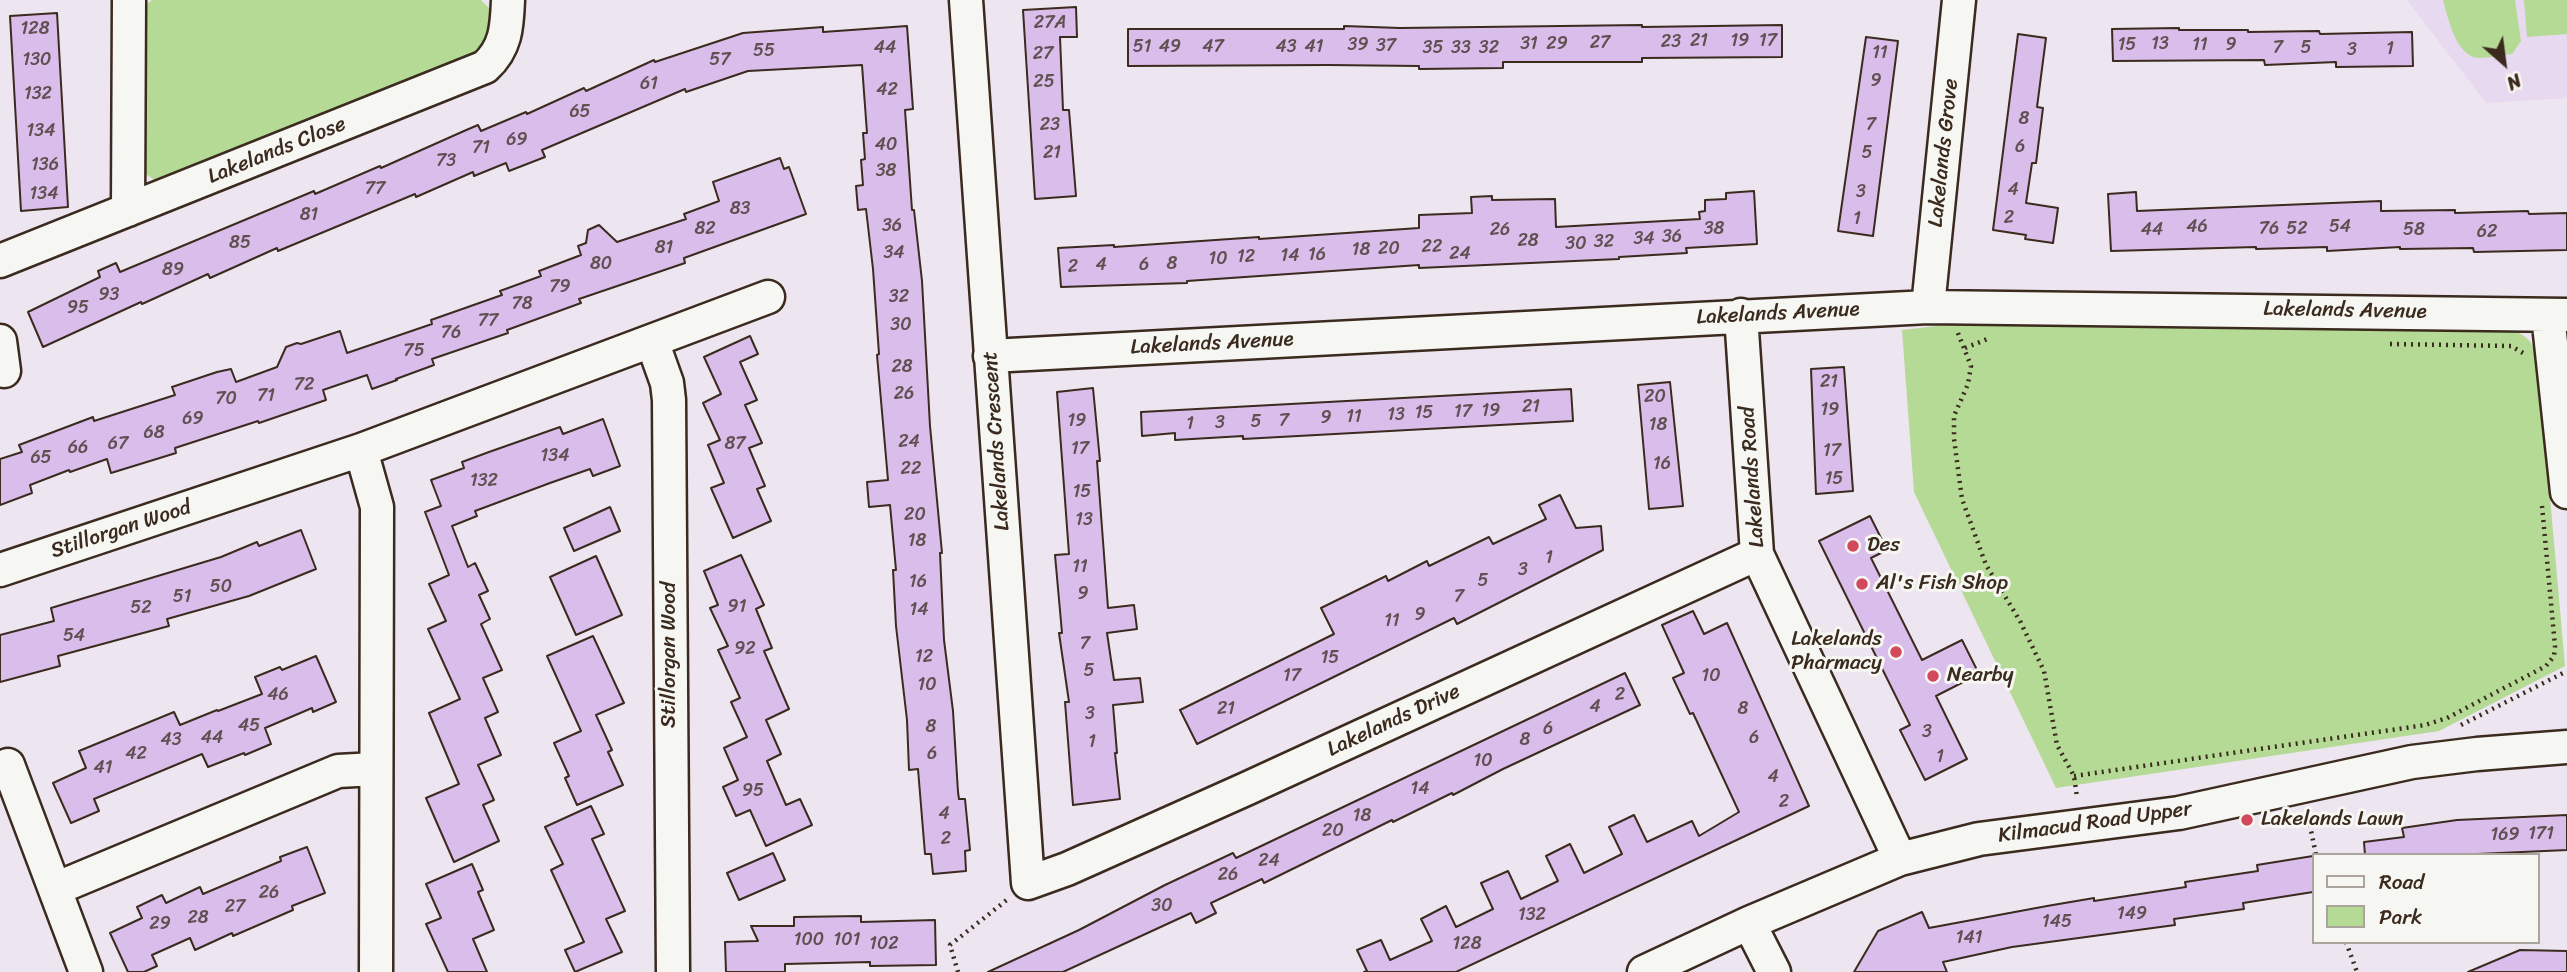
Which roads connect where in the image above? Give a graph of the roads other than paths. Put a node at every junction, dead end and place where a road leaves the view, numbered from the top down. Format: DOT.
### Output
graph roads {
  1 [pos="129,0"];
  2 [pos="508,0"];
  3 [pos="966,0"];
  4 [pos="1959,0"];
  5 [pos="128,210"];
  6 [pos="0,261"];
  7 [pos="768,297"];
  8 [pos="1942,307"];
  9 [pos="1741,315"];
  10 [pos="2558,315"];
  11 [pos="652,341"];
  12 [pos="990,356"];
  13 [pos="361,450"];
  14 [pos="2554,495"];
  15 [pos="1757,554"];
  16 [pos="0,570"];
  17 [pos="2567,747"];
  18 [pos="8,765"];
  19 [pos="375,769"];
  20 [pos="1900,859"];
  21 [pos="1028,883"];
  22 [pos="55,889"];
  23 [pos="1749,923"];
  24 [pos="86,972"];
  25 [pos="376,972"];
  26 [pos="673,972"];
  27 [pos="1644,972"];
  28 [pos="1774,972"];
  1 -- 5 [label="street"];
  2 -- 5 [label="street, Lakelands Close"];
  3 -- 12 [label="street, Lakelands Crescent"];
  4 -- 8 [label="street, Lakelands Grove"];
  5 -- 6 [label="street, Lakelands Close"];
  7 -- 11 [label="street, Stillorgan Wood"];
  8 -- 9 [label="street, Lakelands Avenue"];
  8 -- 10 [label="street, Lakelands Avenue"];
  9 -- 12 [label="street, Lakelands Avenue"];
  9 -- 15 [label="street, Lakelands Road"];
  10 -- 14 [label="street"];
  11 -- 13 [label="street, Stillorgan Wood"];
  11 -- 26 [label="street, Stillorgan Wood"];
  12 -- 21 [label="street, Lakelands Crescent"];
  13 -- 16 [label="street, Stillorgan Wood"];
  13 -- 19 [label="street"];
  15 -- 20 [label="street, Lakelands Road"];
  15 -- 21 [label="street, Lakelands Drive"];
  17 -- 20 [label="street, Kilmacud Road Upper"];
  18 -- 22 [label="street"];
  19 -- 22 [label="street"];
  19 -- 25 [label="street"];
  20 -- 23 [label="street, Kilmacud Road Upper"];
  22 -- 24 [label="street"];
  23 -- 27 [label="street, Kilmacud Road Upper"];
  23 -- 28 [label="street"];
}
